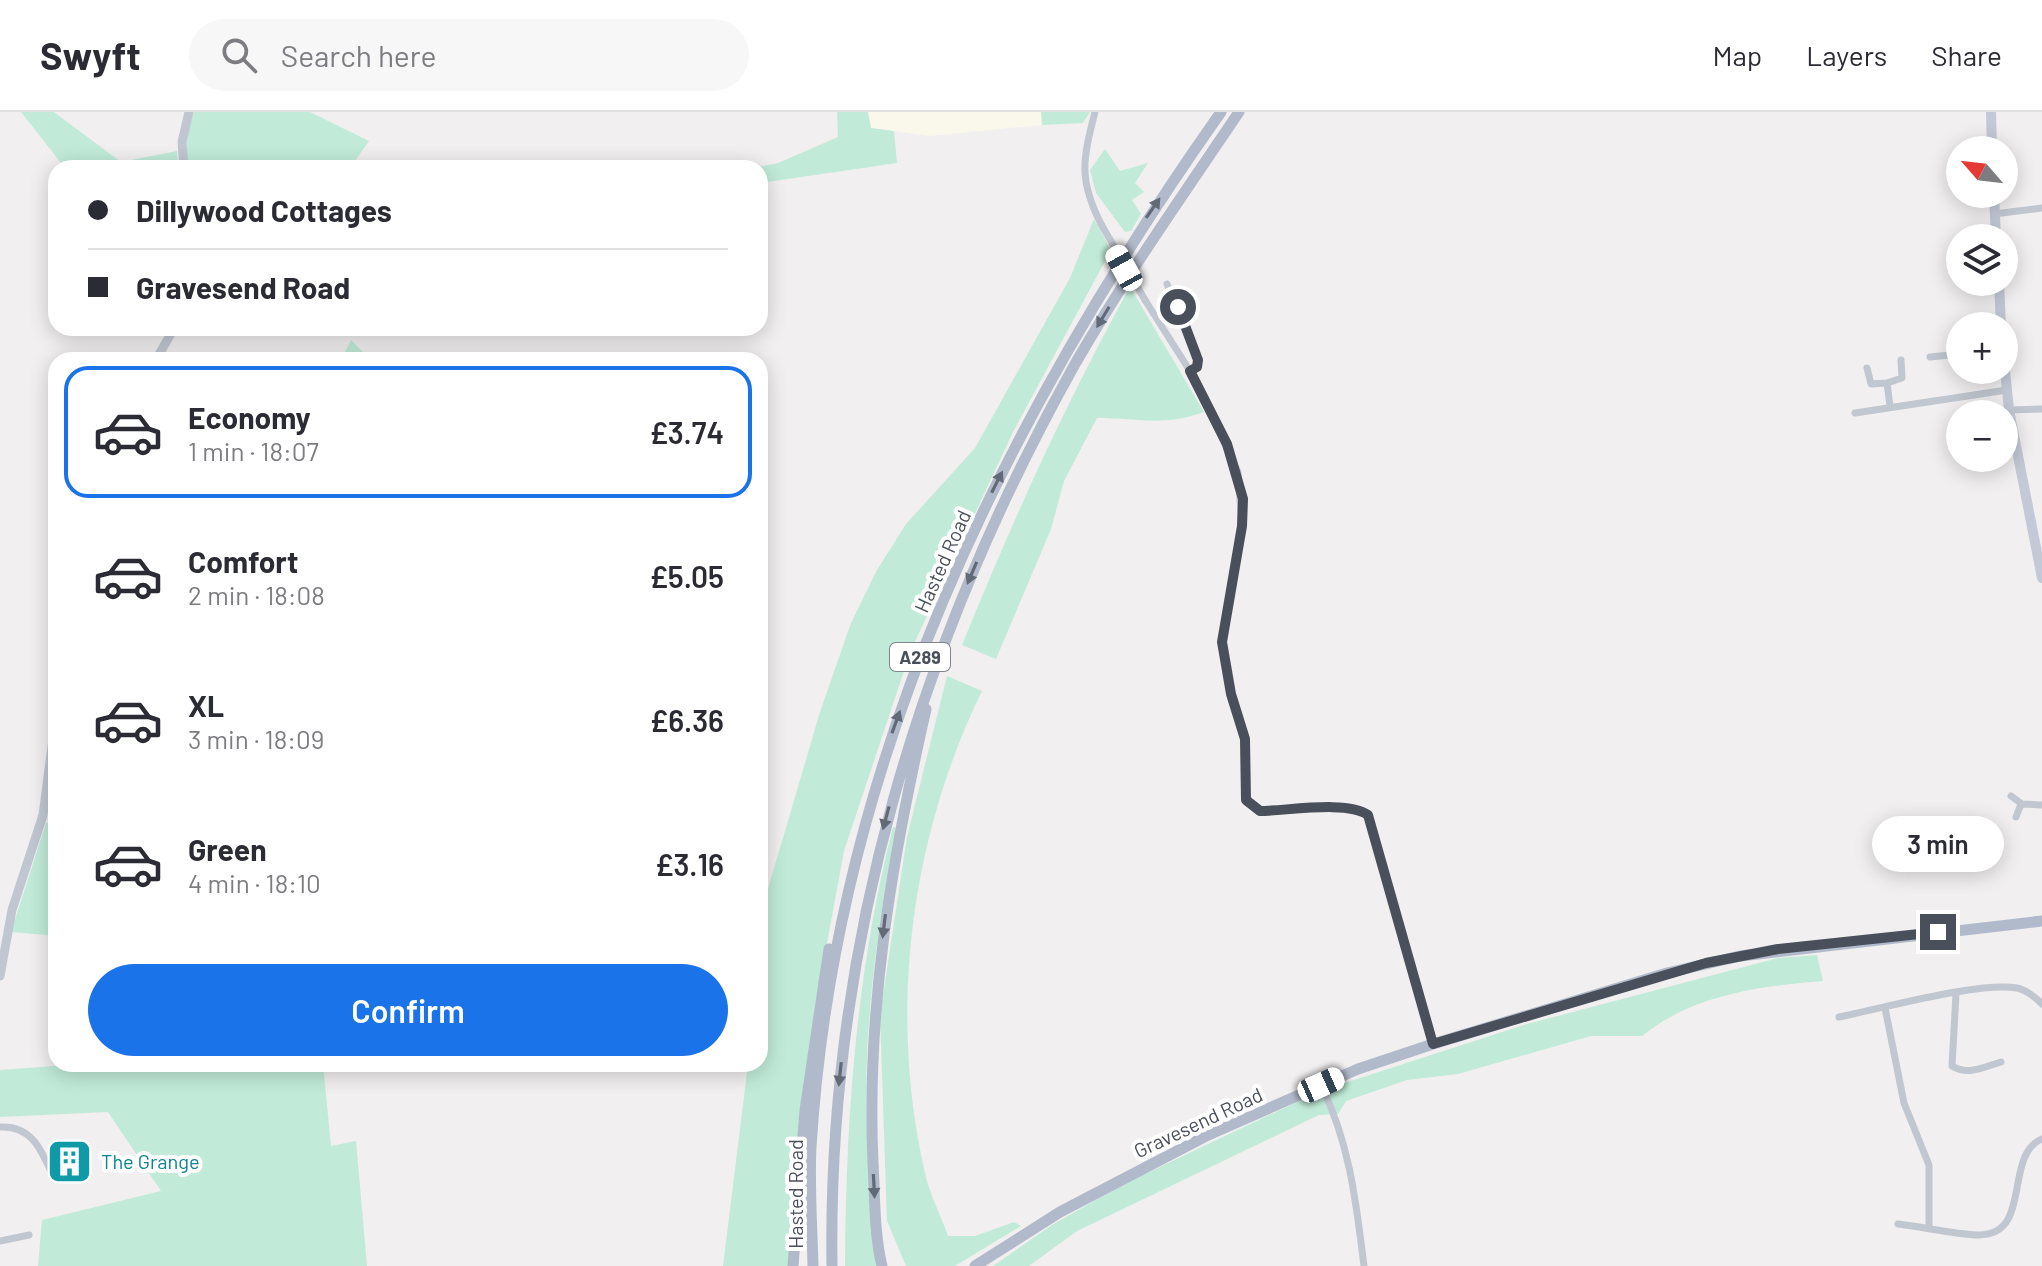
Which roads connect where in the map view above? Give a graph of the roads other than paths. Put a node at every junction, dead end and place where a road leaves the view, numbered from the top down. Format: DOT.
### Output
graph roads {
  1 [pos="189,112"];
  2 [pos="1095,112"];
  3 [pos="1221,112"];
  4 [pos="1239,112"];
  5 [pos="1991,112"];
  6 [pos="1992,136"];
  7 [pos="183,160"];
  8 [pos="1994,208"];
  9 [pos="2042,208"];
  10 [pos="1994,214"];
  11 [pos="1995,224"];
  12 [pos="1167,284"];
  13 [pos="1946,355"];
  14 [pos="1930,357"];
  15 [pos="1904,365"];
  16 [pos="1190,371"];
  17 [pos="1865,373"];
  18 [pos="1887,383"];
  19 [pos="2006,384"];
  20 [pos="2007,390"];
  21 [pos="2008,400"];
  22 [pos="1890,406"];
  23 [pos="2042,409"];
  24 [pos="2018,410"];
  25 [pos="1855,413"];
  26 [pos="2018,456"];
  27 [pos="2042,578"];
  28 [pos="938,658"];
  29 [pos="879,770"];
  30 [pos="48,777"];
  31 [pos="2011,796"];
  32 [pos="2021,804"];
  33 [pos="2042,805"];
  34 [pos="2016,817"];
  35 [pos="2042,921"];
  36 [pos="0,976"];
  37 [pos="1956,994"];
  38 [pos="2042,1004"];
  39 [pos="1885,1008"];
  40 [pos="1839,1017"];
  41 [pos="1433,1044"];
  42 [pos="2001,1062"];
  43 [pos="1321,1085"];
  44 [pos="0,1127"];
  45 [pos="2042,1139"];
  46 [pos="54,1178"];
  47 [pos="1898,1224"];
  48 [pos="1929,1227"];
  49 [pos="29,1235"];
  50 [pos="0,1241"];
  51 [pos="991,1257"];
  52 [pos="793,1266"];
  53 [pos="813,1266"];
  54 [pos="832,1266"];
  55 [pos="882,1266"];
  56 [pos="975,1266"];
  57 [pos="981,1266"];
  58 [pos="1364,1266"];
  1 -- 7 [label="street"];
  2 -- 16 [label="street, bridge"];
  29 -- 3 [label="main road, Hasted Road / A289, one-way"];
  4 -- 28 [label="main road, Hasted Road / A289, one-way"];
  5 -- 6 [label="main road"];
  8 -- 10 [label="main road"];
  9 -- 10 [label="street"];
  10 -- 11 [label="main road"];
  12 -- 16 [label="street"];
  13 -- 14 [label="street"];
  15 -- 18 [label="street"];
  16 -- 41 [label="street"];
  17 -- 18 [label="street"];
  18 -- 22 [label="street"];
  19 -- 20 [label="main road"];
  20 -- 21 [label="main road"];
  20 -- 22 [label="street"];
  22 -- 25 [label="street"];
  23 -- 24 [label="street"];
  26 -- 27 [label="main road"];
  28 -- 54 [label="main road, Hasted Road / A289, one-way"];
  28 -- 55 [label="main road, A289, one-way"];
  29 -- 52 [label="main road, A289"];
  29 -- 53 [label="main road, Hasted Road / A289"];
  30 -- 36 [label="street"];
  31 -- 32 [label="street"];
  32 -- 33 [label="street"];
  32 -- 34 [label="street"];
  35 -- 41 [label="main road, Gravesend Road"];
  37 -- 38 [label="street"];
  37 -- 39 [label="street"];
  37 -- 42 [label="street"];
  39 -- 40 [label="street"];
  39 -- 48 [label="street"];
  41 -- 43 [label="main road, Gravesend Road"];
  43 -- 51 [label="main road, Gravesend Road"];
  43 -- 58 [label="street"];
  44 -- 46 [label="street"];
  45 -- 48 [label="street"];
  47 -- 48 [label="street"];
  49 -- 50 [label="street"];
  51 -- 56 [label="main road, Gravesend Road"];
  51 -- 57 [label="main road, Gravesend Road"];
}
